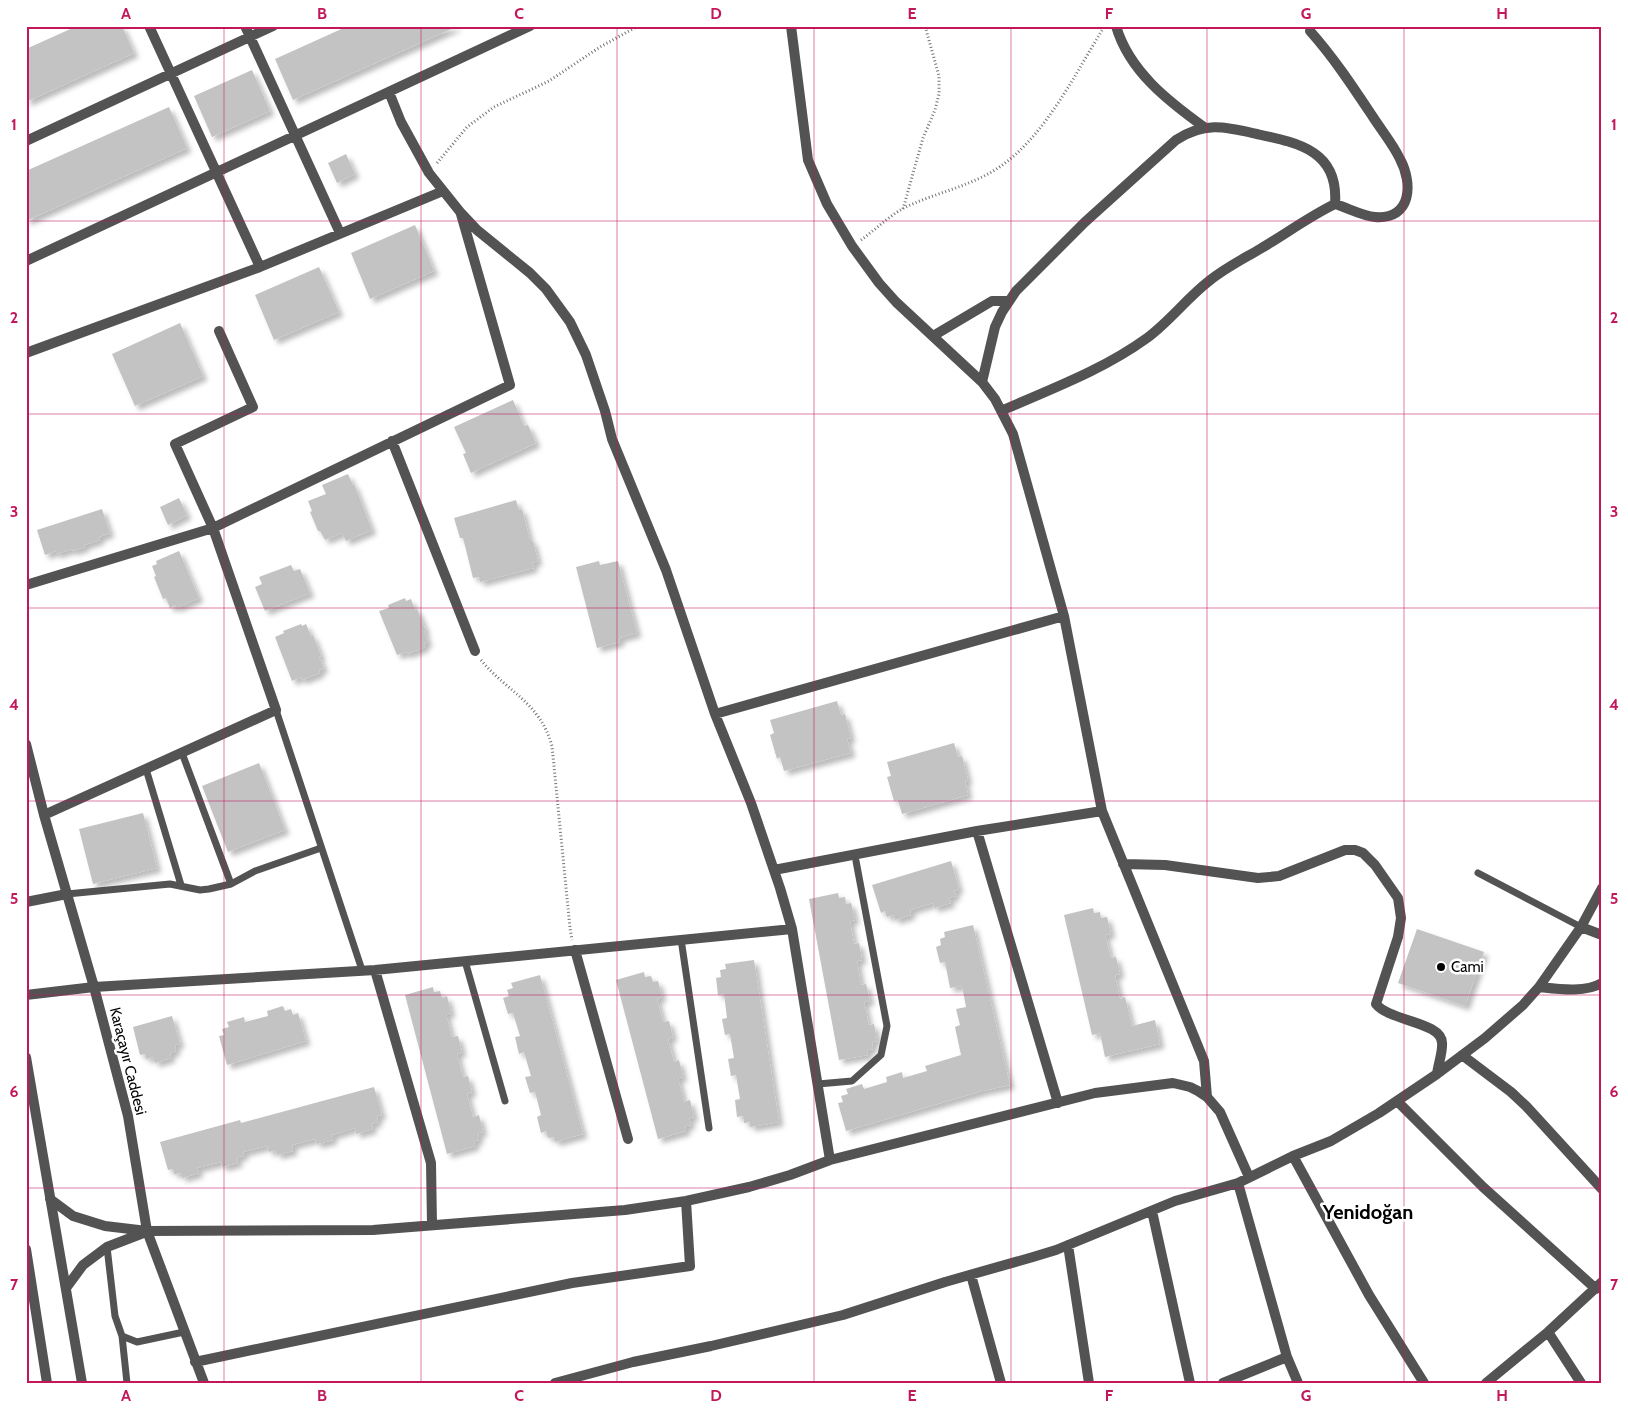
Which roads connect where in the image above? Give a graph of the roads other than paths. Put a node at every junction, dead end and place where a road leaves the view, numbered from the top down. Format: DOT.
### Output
graph roads {
  1 [pos="149,26"];
  2 [pos="245,26"];
  3 [pos="273,26"];
  4 [pos="530,26"];
  5 [pos="791,26"];
  6 [pos="1116,26"];
  7 [pos="1310,31"];
  8 [pos="250,37"];
  9 [pos="171,74"];
  10 [pos="389,92"];
  11 [pos="1204,127"];
  12 [pos="296,136"];
  13 [pos="26,141"];
  14 [pos="216,173"];
  15 [pos="443,190"];
  16 [pos="1335,204"];
  17 [pos="461,213"];
  18 [pos="340,233"];
  19 [pos="26,261"];
  20 [pos="260,267"];
  21 [pos="1008,301"];
  22 [pos="219,331"];
  23 [pos="933,336"];
  24 [pos="26,353"];
  25 [pos="982,382"];
  26 [pos="1002,410"];
  27 [pos="392,441"];
  28 [pos="213,528"];
  29 [pos="26,585"];
  30 [pos="1064,616"];
  31 [pos="475,651"];
  32 [pos="276,710"];
  33 [pos="716,714"];
  34 [pos="26,744"];
  35 [pos="182,753"];
  36 [pos="146,769"];
  37 [pos="1102,811"];
  38 [pos="44,815"];
  39 [pos="976,832"];
  40 [pos="321,848"];
  41 [pos="856,861"];
  42 [pos="1123,864"];
  43 [pos="774,870"];
  44 [pos="1478,873"];
  45 [pos="231,884"];
  46 [pos="181,885"];
  47 [pos="1602,888"];
  48 [pos="67,894"];
  49 [pos="26,902"];
  50 [pos="1581,927"];
  51 [pos="792,928"];
  52 [pos="1602,935"];
  53 [pos="681,940"];
  54 [pos="575,950"];
  55 [pos="465,961"];
  56 [pos="362,970"];
  57 [pos="375,970"];
  58 [pos="1602,983"];
  59 [pos="1539,987"];
  60 [pos="94,988"];
  61 [pos="26,995"];
  62 [pos="1462,1055"];
  63 [pos="26,1058"];
  64 [pos="1437,1074"];
  65 [pos="818,1084"];
  66 [pos="1207,1097"];
  67 [pos="505,1100"];
  68 [pos="1397,1101"];
  69 [pos="1058,1103"];
  70 [pos="709,1128"];
  71 [pos="628,1139"];
  72 [pos="1293,1156"];
  73 [pos="830,1160"];
  74 [pos="1249,1177"];
  75 [pos="1238,1184"];
  76 [pos="1602,1189"];
  77 [pos="50,1199"];
  78 [pos="686,1201"];
  79 [pos="1152,1211"];
  80 [pos="432,1225"];
  81 [pos="147,1232"];
  82 [pos="1068,1245"];
  83 [pos="107,1247"];
  84 [pos="26,1249"];
  85 [pos="28,1267"];
  86 [pos="971,1275"];
  87 [pos="1599,1285"];
  88 [pos="66,1288"];
  89 [pos="184,1332"];
  90 [pos="1548,1332"];
  91 [pos="122,1336"];
  92 [pos="1287,1357"];
  93 [pos="195,1362"];
  94 [pos="47,1383"];
  95 [pos="82,1383"];
  96 [pos="127,1383"];
  97 [pos="204,1383"];
  98 [pos="554,1383"];
  99 [pos="1001,1383"];
  100 [pos="1089,1383"];
  101 [pos="1190,1383"];
  102 [pos="1223,1383"];
  103 [pos="1298,1383"];
  104 [pos="1424,1383"];
  105 [pos="1486,1383"];
  106 [pos="1581,1383"];
  1 -- 9 [label="street"];
  2 -- 8 [label="street"];
  3 -- 8 [label="street"];
  4 -- 10 [label="street"];
  5 -- 23 [label="street"];
  6 -- 11 [label="street"];
  7 -- 16 [label="street"];
  8 -- 9 [label="street"];
  8 -- 12 [label="street"];
  9 -- 13 [label="street"];
  9 -- 14 [label="street"];
  10 -- 12 [label="street"];
  10 -- 15 [label="street"];
  11 -- 16 [label="street"];
  11 -- 21 [label="street"];
  12 -- 14 [label="street"];
  12 -- 18 [label="street"];
  14 -- 19 [label="street"];
  14 -- 20 [label="street"];
  15 -- 17 [label="street"];
  15 -- 18 [label="street"];
  16 -- 26 [label="street"];
  17 -- 27 [label="street"];
  17 -- 33 [label="street"];
  18 -- 20 [label="street"];
  20 -- 24 [label="street"];
  21 -- 23 [label="street"];
  21 -- 25 [label="street"];
  22 -- 28 [label="street"];
  23 -- 25 [label="street"];
  25 -- 26 [label="street"];
  26 -- 30 [label="street"];
  27 -- 28 [label="street"];
  27 -- 31 [label="street"];
  28 -- 29 [label="street"];
  28 -- 32 [label="street"];
  30 -- 33 [label="street"];
  30 -- 37 [label="street"];
  32 -- 35 [label="street"];
  32 -- 40 [label="lane"];
  33 -- 43 [label="street"];
  34 -- 38 [label="street, Karaçayır Caddesi"];
  35 -- 36 [label="street"];
  35 -- 45 [label="lane"];
  36 -- 38 [label="street"];
  36 -- 46 [label="lane"];
  37 -- 39 [label="street"];
  37 -- 42 [label="street"];
  38 -- 48 [label="street, Karaçayır Caddesi"];
  39 -- 43 [label="street"];
  39 -- 69 [label="street"];
  40 -- 45 [label="lane"];
  40 -- 56 [label="lane"];
  41 -- 65 [label="lane"];
  42 -- 64 [label="street"];
  42 -- 66 [label="street"];
  43 -- 51 [label="street"];
  44 -- 50 [label="lane"];
  45 -- 46 [label="lane"];
  46 -- 48 [label="lane"];
  47 -- 50 [label="street"];
  48 -- 49 [label="street"];
  48 -- 60 [label="street, Karaçayır Caddesi"];
  50 -- 52 [label="street"];
  50 -- 59 [label="street"];
  51 -- 53 [label="street"];
  51 -- 65 [label="street"];
  53 -- 54 [label="street"];
  53 -- 70 [label="lane"];
  54 -- 55 [label="street"];
  54 -- 71 [label="street"];
  55 -- 57 [label="street"];
  55 -- 67 [label="lane"];
  56 -- 57 [label="street"];
  56 -- 60 [label="street"];
  57 -- 80 [label="street"];
  58 -- 59 [label="street"];
  59 -- 62 [label="street"];
  60 -- 61 [label="street"];
  60 -- 81 [label="street, Karaçayır Caddesi"];
  62 -- 64 [label="street"];
  62 -- 76 [label="street"];
  63 -- 77 [label="street"];
  64 -- 68 [label="street"];
  65 -- 73 [label="street"];
  66 -- 69 [label="street"];
  66 -- 74 [label="street"];
  68 -- 72 [label="street"];
  68 -- 87 [label="street"];
  69 -- 73 [label="street"];
  72 -- 74 [label="street"];
  72 -- 104 [label="street"];
  73 -- 78 [label="street"];
  74 -- 75 [label="street"];
  75 -- 79 [label="street"];
  75 -- 92 [label="street"];
  77 -- 81 [label="street"];
  77 -- 88 [label="street"];
  78 -- 80 [label="street"];
  78 -- 93 [label="street"];
  79 -- 82 [label="street"];
  79 -- 101 [label="street"];
  80 -- 81 [label="street"];
  81 -- 83 [label="street"];
  81 -- 89 [label="street, Karaçayır Caddesi"];
  82 -- 86 [label="street"];
  82 -- 100 [label="street"];
  83 -- 88 [label="street"];
  83 -- 91 [label="lane"];
  84 -- 85 [label="street"];
  85 -- 94 [label="street"];
  86 -- 98 [label="street"];
  86 -- 99 [label="street"];
  87 -- 90 [label="street"];
  88 -- 95 [label="street"];
  89 -- 91 [label="lane"];
  89 -- 93 [label="street, Karaçayır Caddesi"];
  90 -- 105 [label="street"];
  90 -- 106 [label="street"];
  91 -- 96 [label="lane"];
  92 -- 102 [label="street"];
  92 -- 103 [label="street"];
  93 -- 97 [label="street, Karaçayır Caddesi"];
}
